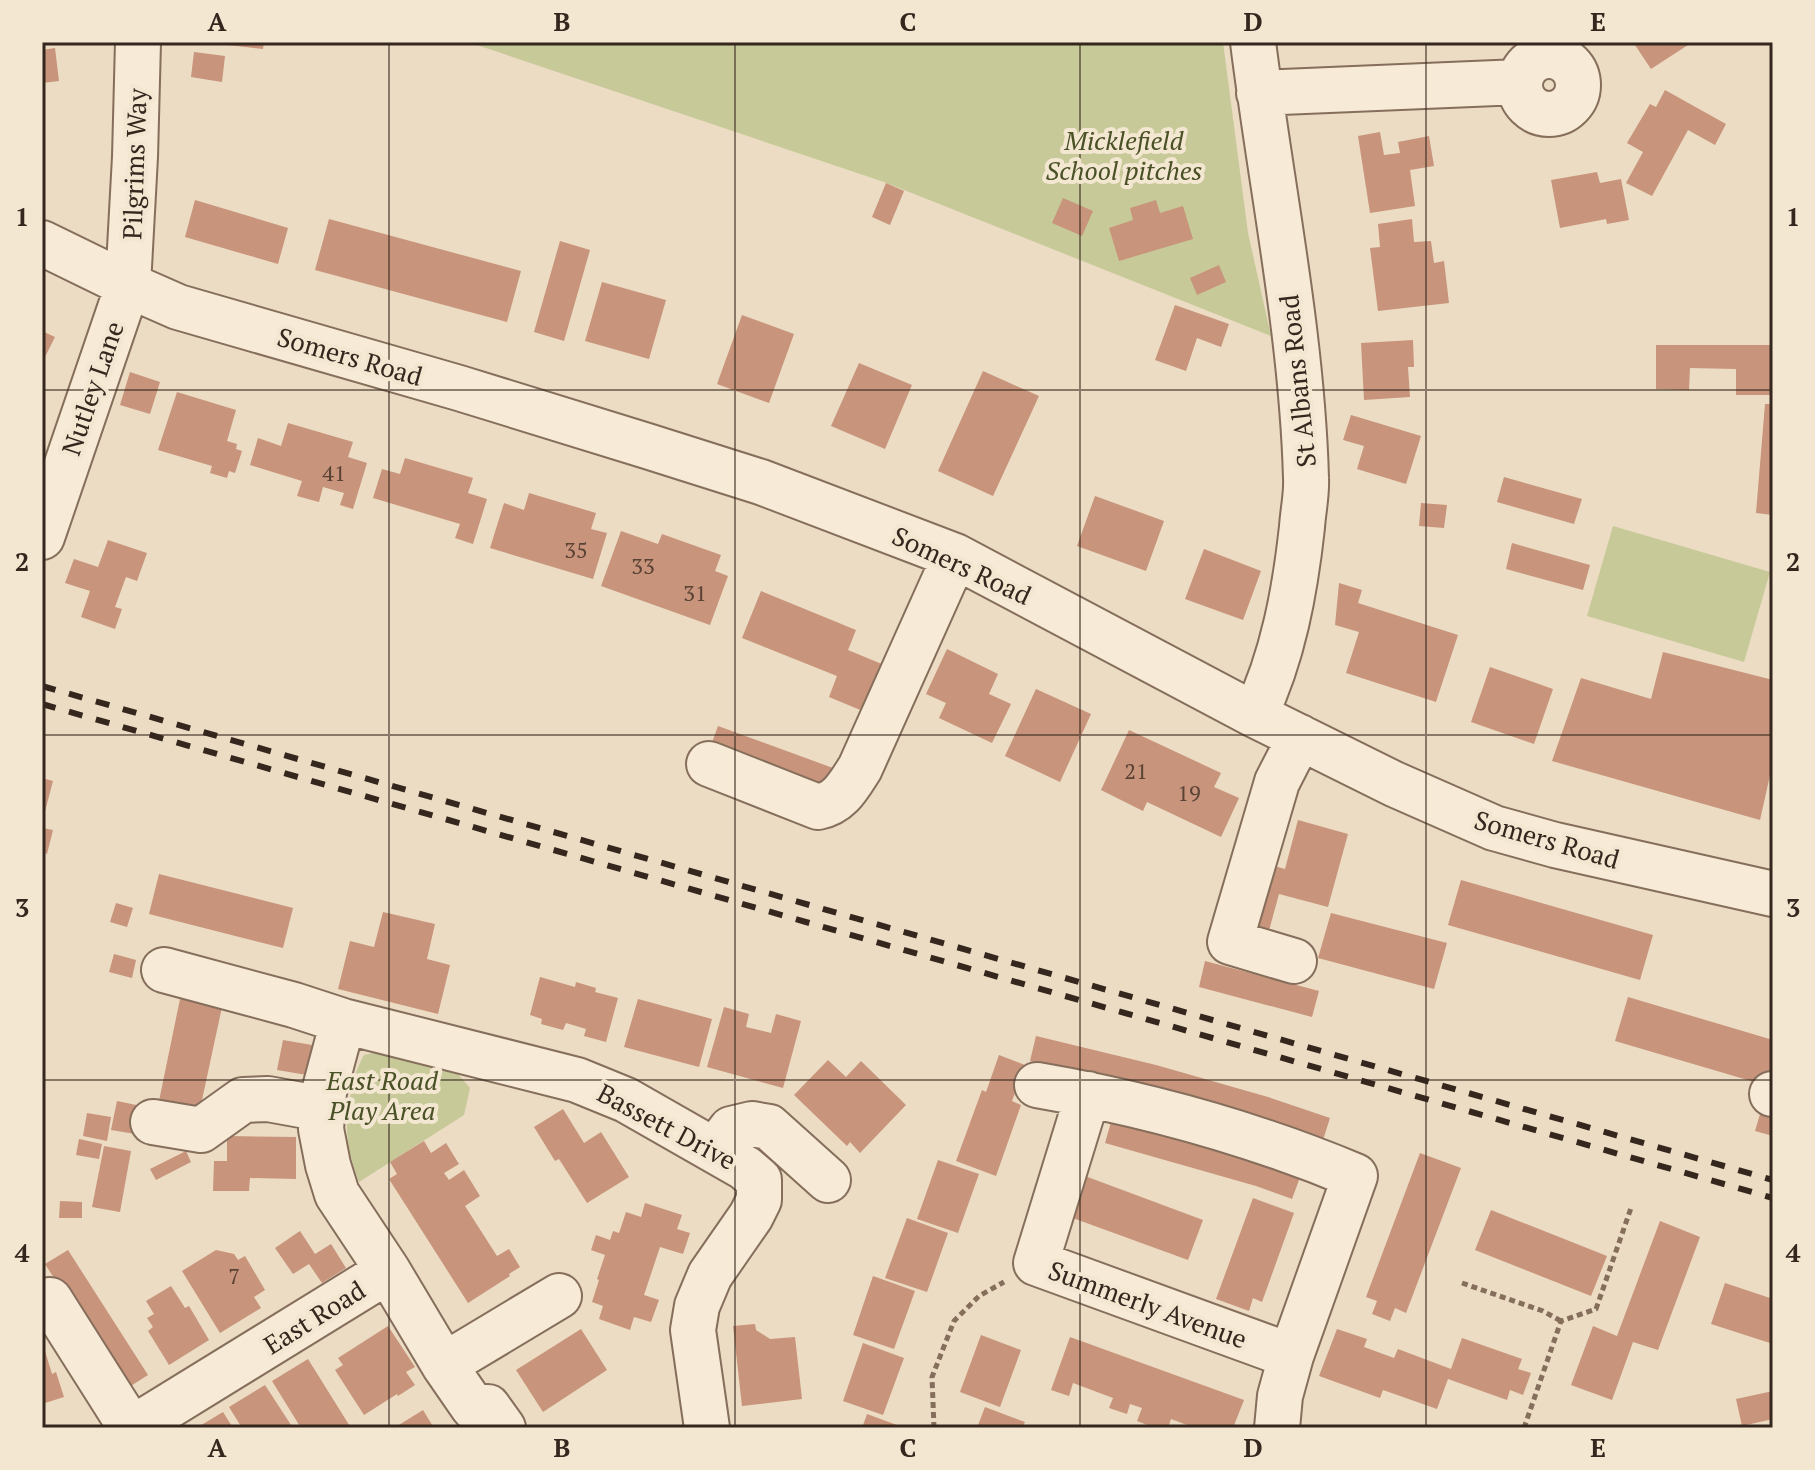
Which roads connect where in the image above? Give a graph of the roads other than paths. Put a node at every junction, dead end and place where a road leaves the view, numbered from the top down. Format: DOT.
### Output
graph roads {
  1 [pos="138,42"];
  2 [pos="1253,42"];
  3 [pos="1520,82"];
  4 [pos="1259,93"];
  5 [pos="42,243"];
  6 [pos="128,285"];
  7 [pos="42,537"];
  8 [pos="955,556"];
  9 [pos="1255,715"];
  10 [pos="1300,737"];
  11 [pos="709,764"];
  12 [pos="1773,894"];
  13 [pos="1294,961"];
  14 [pos="164,970"];
  15 [pos="343,1021"];
  16 [pos="1037,1085"];
  17 [pos="1088,1094"];
  18 [pos="323,1109"];
  19 [pos="153,1122"];
  20 [pos="715,1150"];
  21 [pos="828,1180"];
  22 [pos="388,1271"];
  23 [pos="559,1296"];
  24 [pos="50,1300"];
  25 [pos="1291,1356"];
  26 [pos="444,1365"];
  27 [pos="488,1417"];
  28 [pos="132,1428"];
  29 [pos="707,1428"];
  30 [pos="1277,1428"];
  1 -- 6 [label="street, Pilgrims Way"];
  2 -- 4 [label="street, St Albans Road"];
  3 -- 4 [label="street"];
  4 -- 9 [label="street, St Albans Road"];
  5 -- 6 [label="street, Somers Road"];
  6 -- 7 [label="street, Nutley Lane"];
  6 -- 8 [label="street, Somers Road"];
  8 -- 9 [label="street, Somers Road"];
  8 -- 11 [label="street"];
  9 -- 10 [label="street, Somers Road"];
  10 -- 12 [label="street, Somers Road"];
  10 -- 13 [label="street"];
  14 -- 15 [label="street"];
  15 -- 18 [label="street, East Road"];
  15 -- 20 [label="street, Bassett Drive"];
  16 -- 17 [label="street"];
  17 -- 25 [label="street, Summerly Avenue"];
  17 -- 25 [label="street"];
  18 -- 19 [label="street"];
  18 -- 22 [label="street, East Road"];
  20 -- 21 [label="street"];
  20 -- 29 [label="street, Bassett Drive"];
  22 -- 26 [label="street"];
  22 -- 28 [label="street, East Road"];
  23 -- 26 [label="street"];
  24 -- 28 [label="street"];
  25 -- 30 [label="street"];
  26 -- 27 [label="street"];
}
